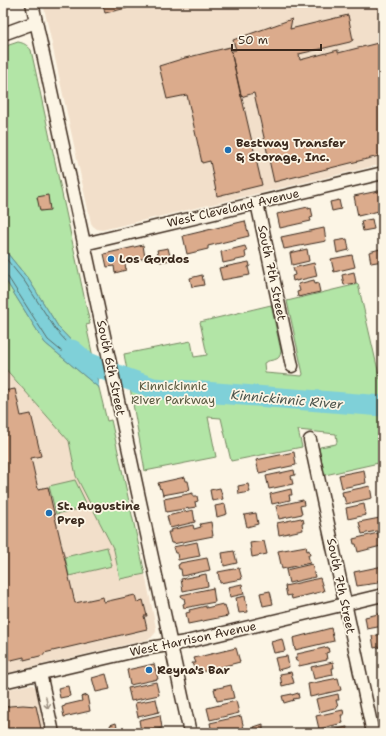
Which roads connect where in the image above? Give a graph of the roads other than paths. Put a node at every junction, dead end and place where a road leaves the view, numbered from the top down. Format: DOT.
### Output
graph roads {
  1 [pos="32,3"];
  2 [pos="36,22"];
  3 [pos="3,34"];
  4 [pos="383,173"];
  5 [pos="257,203"];
  6 [pos="84,244"];
  7 [pos="292,366"];
  8 [pos="310,440"];
  9 [pos="383,595"];
  10 [pos="345,604"];
  11 [pos="171,644"];
  12 [pos="40,673"];
  13 [pos="3,682"];
  14 [pos="53,733"];
  15 [pos="190,733"];
  16 [pos="373,733"];
  1 -- 2 [label="street, South 6th Street"];
  2 -- 3 [label="street"];
  2 -- 6 [label="street, South 6th Street"];
  4 -- 5 [label="street, West Cleveland Avenue"];
  5 -- 6 [label="street, West Cleveland Avenue"];
  5 -- 7 [label="street, South 7th Street"];
  6 -- 11 [label="street, South 6th Street"];
  8 -- 10 [label="street, South 7th Street"];
  9 -- 10 [label="street, West Harrison Avenue"];
  10 -- 11 [label="street, West Harrison Avenue"];
  10 -- 16 [label="street, South 7th Street"];
  11 -- 12 [label="street, West Harrison Avenue"];
  11 -- 15 [label="street, South 6th Street"];
  12 -- 13 [label="street, West Harrison Avenue"];
  12 -- 14 [label="street, one-way"];
}
